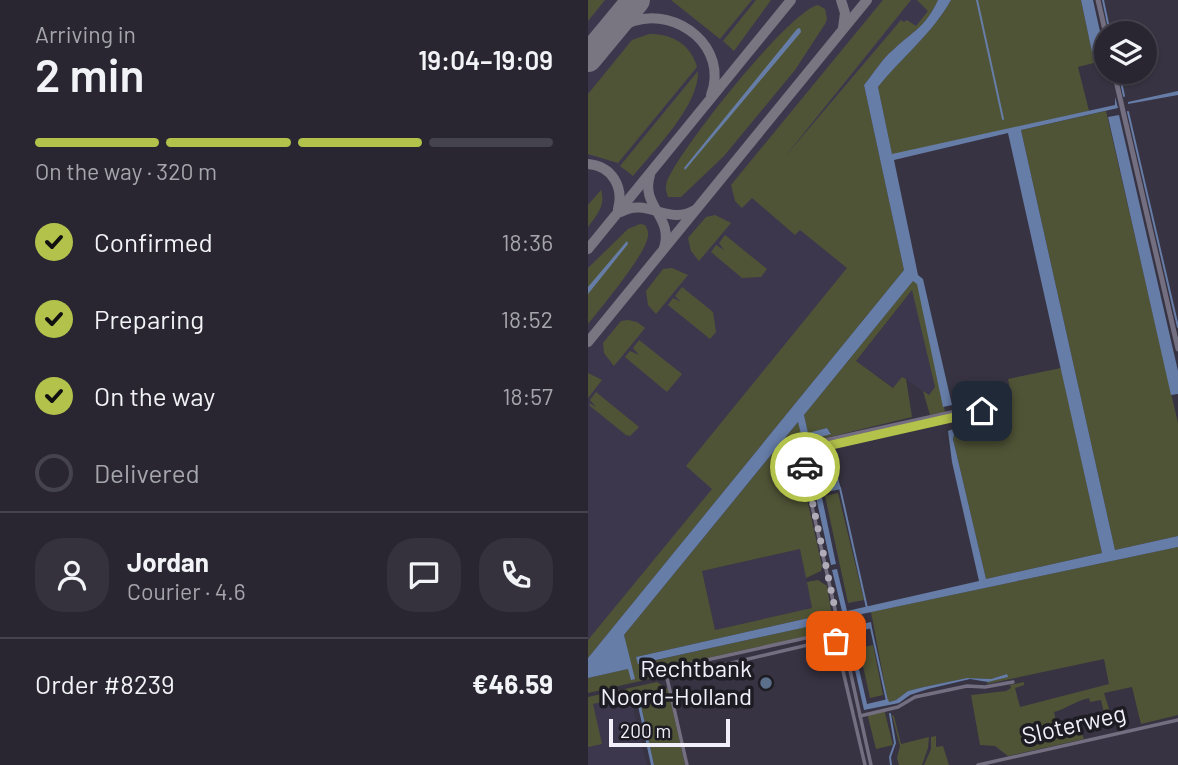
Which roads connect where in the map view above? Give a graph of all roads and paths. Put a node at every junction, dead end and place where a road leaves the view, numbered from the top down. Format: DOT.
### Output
graph roads {
  1 [pos="1098,0"];
  2 [pos="1103,21"];
  3 [pos="1117,84"];
  4 [pos="1178,349"];
  5 [pos="980,409"];
  6 [pos="838,634"];
  7 [pos="836,641"];
  8 [pos="667,678"];
  9 [pos="1013,682"];
  10 [pos="860,716"];
  11 [pos="855,718"];
  12 [pos="1178,720"];
  13 [pos="687,765"];
  14 [pos="865,765"];
  15 [pos="872,765"];
  16 [pos="978,765"];
  1 -- 2 [label="street"];
  3 -- 4 [label="street"];
  5 -- 6 [label="street"];
  6 -- 7 [label="street"];
  6 -- 8 [label="street"];
  6 -- 10 [label="street"];
  7 -- 8 [label="street"];
  7 -- 11 [label="street"];
  8 -- 13 [label="street"];
  9 -- 10 [label="street"];
  10 -- 11 [label="street"];
  10 -- 15 [label="street"];
  11 -- 14 [label="street"];
  12 -- 16 [label="street, Sloterweg"];
}
